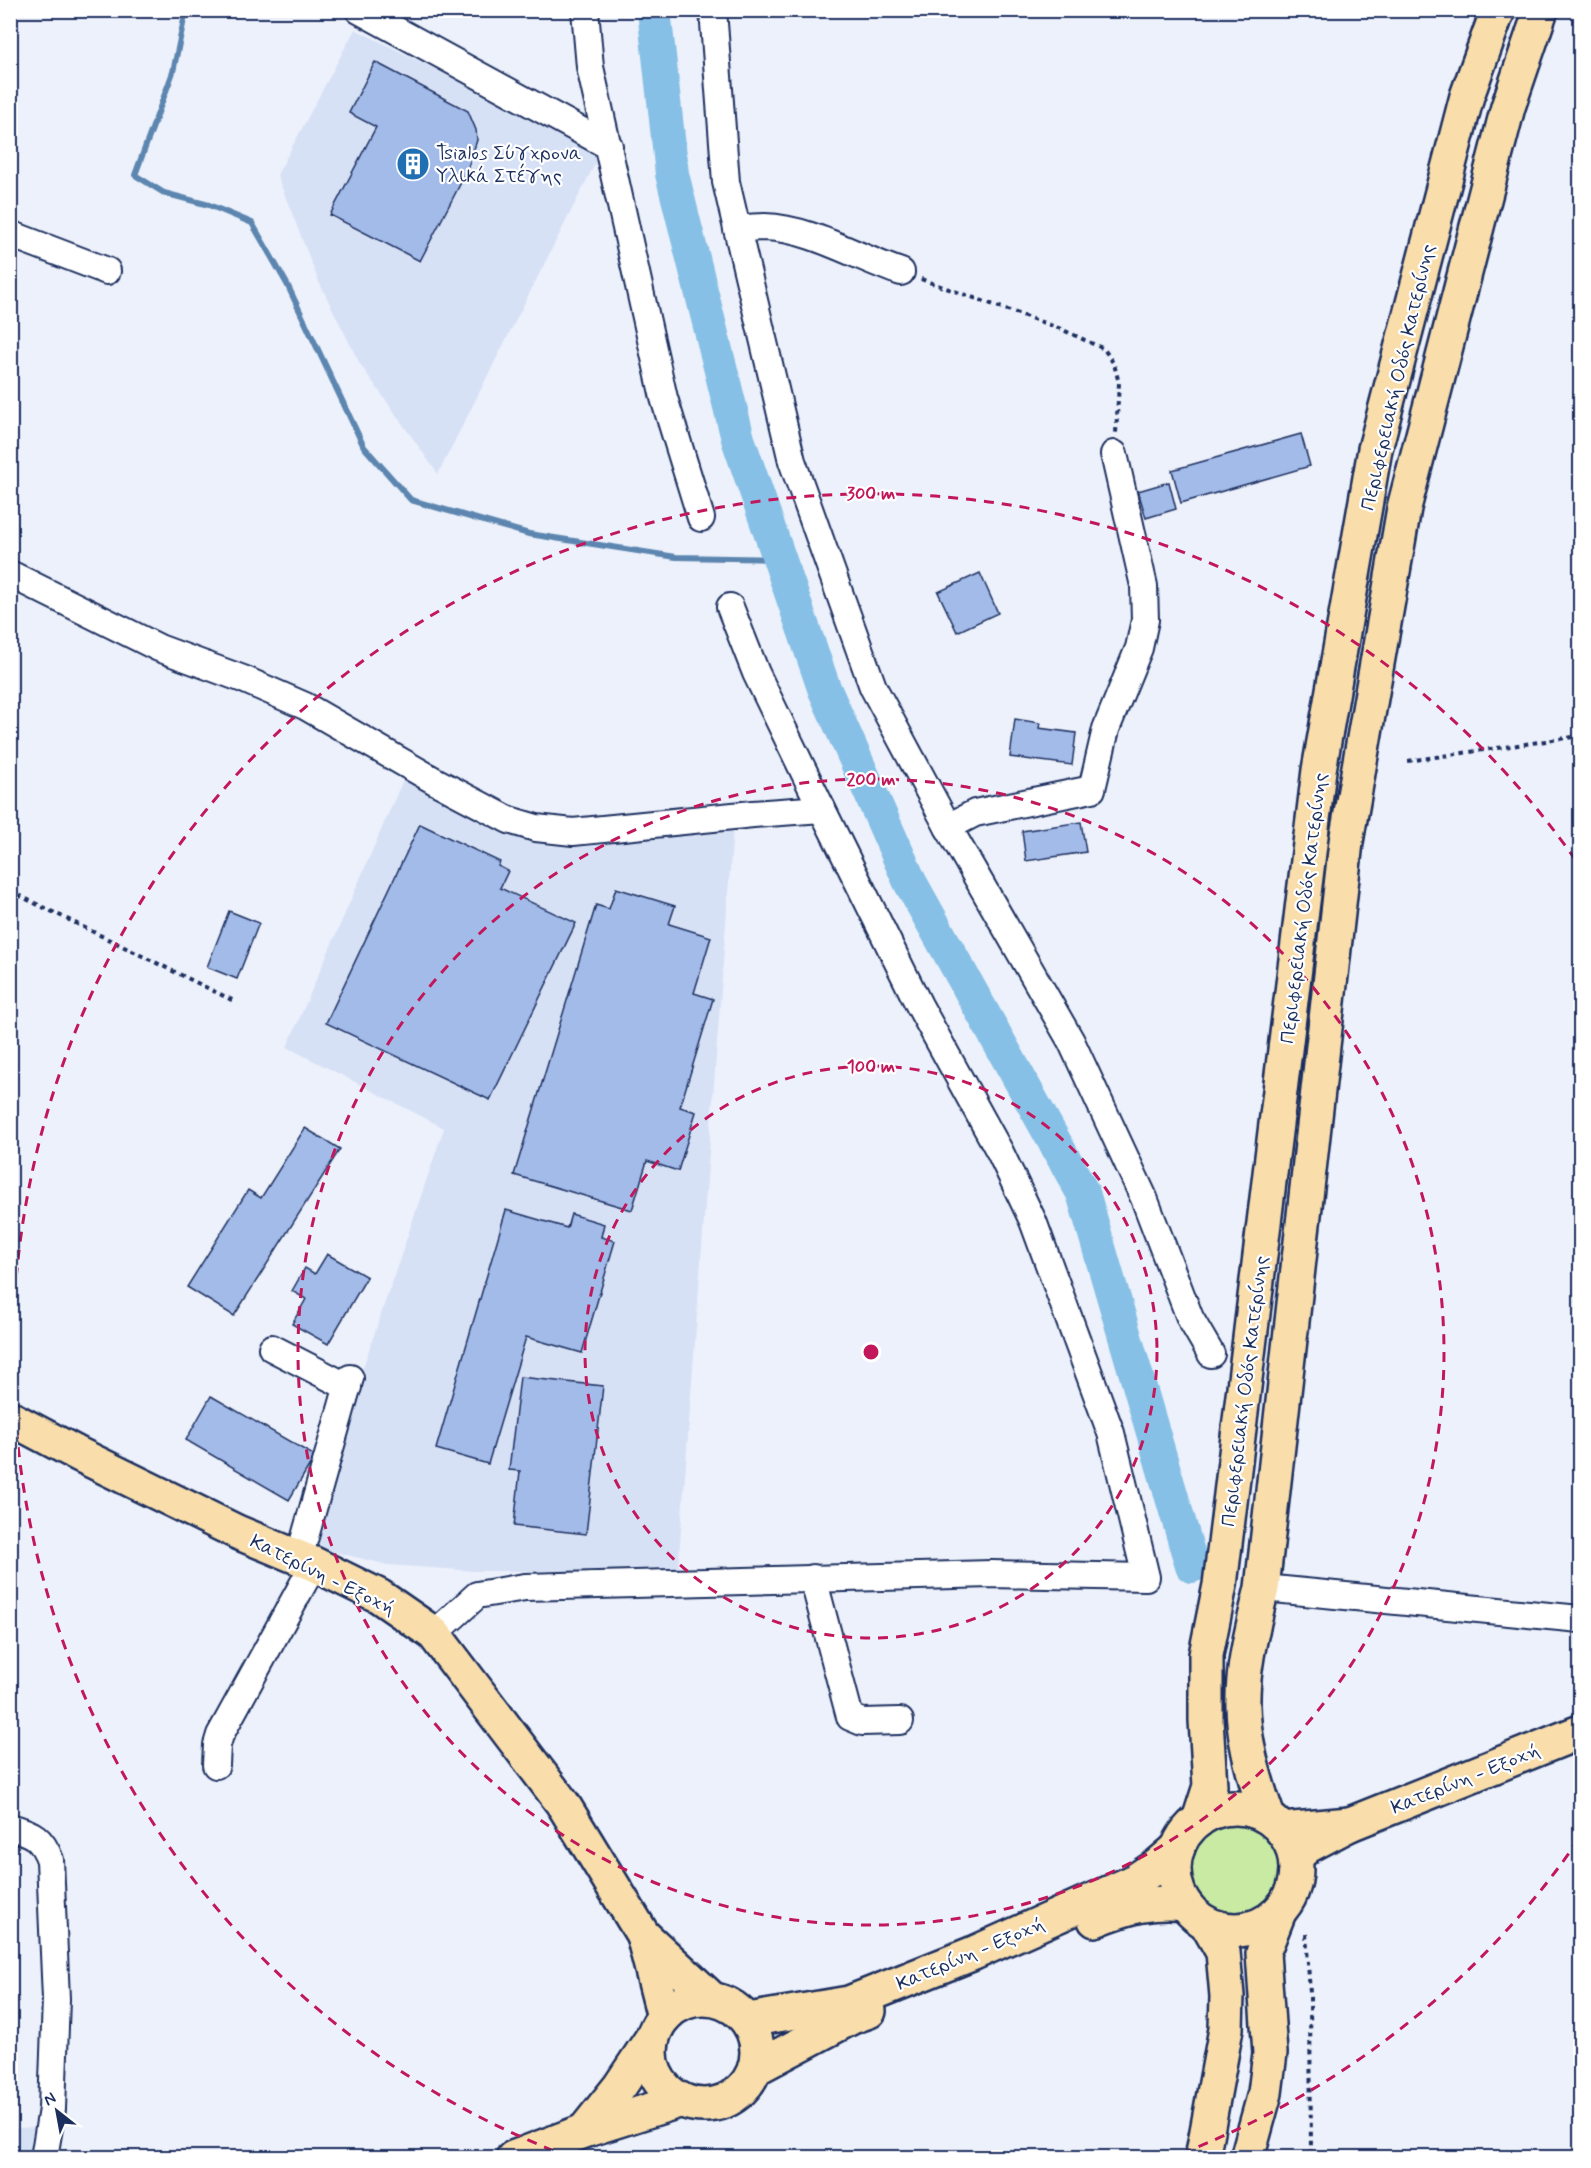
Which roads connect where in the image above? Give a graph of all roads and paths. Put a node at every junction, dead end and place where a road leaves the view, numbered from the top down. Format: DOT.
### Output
graph roads {
  1 [pos="359,10"];
  2 [pos="585,10"];
  3 [pos="713,10"];
  4 [pos="1498,10"];
  5 [pos="1541,10"];
  6 [pos="609,146"];
  7 [pos="737,229"];
  8 [pos="10,234"];
  9 [pos="107,271"];
  10 [pos="900,272"];
  11 [pos="1114,454"];
  12 [pos="700,518"];
  13 [pos="10,574"];
  14 [pos="730,607"];
  15 [pos="1581,736"];
  16 [pos="1408,761"];
  17 [pos="822,809"];
  18 [pos="948,827"];
  19 [pos="10,891"];
  20 [pos="236,1002"];
  21 [pos="272,1348"];
  22 [pos="1211,1354"];
  23 [pos="10,1418"];
  24 [pos="306,1561"];
  25 [pos="813,1578"];
  26 [pos="1274,1590"];
  27 [pos="1581,1619"];
  28 [pos="434,1634"];
  29 [pos="900,1721"];
  30 [pos="1581,1732"];
  31 [pos="216,1765"];
  32 [pos="1199,1820"];
  33 [pos="10,1827"];
  34 [pos="1282,1835"];
  35 [pos="1178,1848"];
  36 [pos="1279,1911"];
  37 [pos="1196,1914"];
  38 [pos="643,1935"];
  39 [pos="1306,1935"];
  40 [pos="712,1999"];
  41 [pos="748,2020"];
  42 [pos="658,2028"];
  43 [pos="756,2068"];
  44 [pos="682,2100"];
  45 [pos="584,2131"];
  46 [pos="44,2157"];
  47 [pos="513,2157"];
  48 [pos="1202,2157"];
  49 [pos="1247,2157"];
  50 [pos="1311,2157"];
  1 -- 6 [label="street"];
  2 -- 6 [label="street"];
  3 -- 7 [label="street"];
  4 -- 32 [label="main road, Περιφερειακή Οδός Κατερίνης"];
  5 -- 34 [label="main road, Περιφερειακή Οδός Κατερίνης"];
  6 -- 12 [label="street"];
  7 -- 10 [label="street"];
  7 -- 18 [label="street"];
  8 -- 9 [label="street"];
  10 -- 11 [label="path"];
  11 -- 18 [label="street"];
  13 -- 17 [label="street"];
  14 -- 17 [label="street"];
  15 -- 16 [label="path"];
  17 -- 25 [label="street"];
  18 -- 22 [label="street"];
  19 -- 20 [label="path"];
  21 -- 24 [label="street"];
  23 -- 24 [label="main road, Κατερίνη - Εξοχή"];
  24 -- 28 [label="main road, Κατερίνη - Εξοχή"];
  24 -- 31 [label="street"];
  25 -- 28 [label="street"];
  25 -- 29 [label="street"];
  26 -- 27 [label="street"];
  28 -- 38 [label="main road, Κατερίνη - Εξοχή"];
  30 -- 34 [label="main road, Κατερίνη - Εξοχή"];
  32 -- 34 [label="main road"];
  32 -- 35 [label="main road"];
  33 -- 46 [label="street"];
  34 -- 36 [label="main road"];
  35 -- 37 [label="main road"];
  35 -- 41 [label="main road, Κατερίνη - Εξοχή"];
  36 -- 37 [label="main road"];
  36 -- 49 [label="main road"];
  37 -- 43 [label="main road, Κατερίνη - Εξοχή"];
  37 -- 48 [label="main road"];
  38 -- 40 [label="main road, Κατερίνη - Εξοχή"];
  38 -- 42 [label="main road, Κατερίνη - Εξοχή"];
  39 -- 50 [label="path"];
  40 -- 41 [label="main road, Κατερίνη - Εξοχή"];
  40 -- 42 [label="main road"];
  41 -- 43 [label="main road"];
  42 -- 44 [label="main road, Κατερίνη - Εξοχή"];
  42 -- 45 [label="main road"];
  43 -- 44 [label="main road, Κατερίνη - Εξοχή"];
  44 -- 45 [label="main road"];
  45 -- 47 [label="main road"];
}
